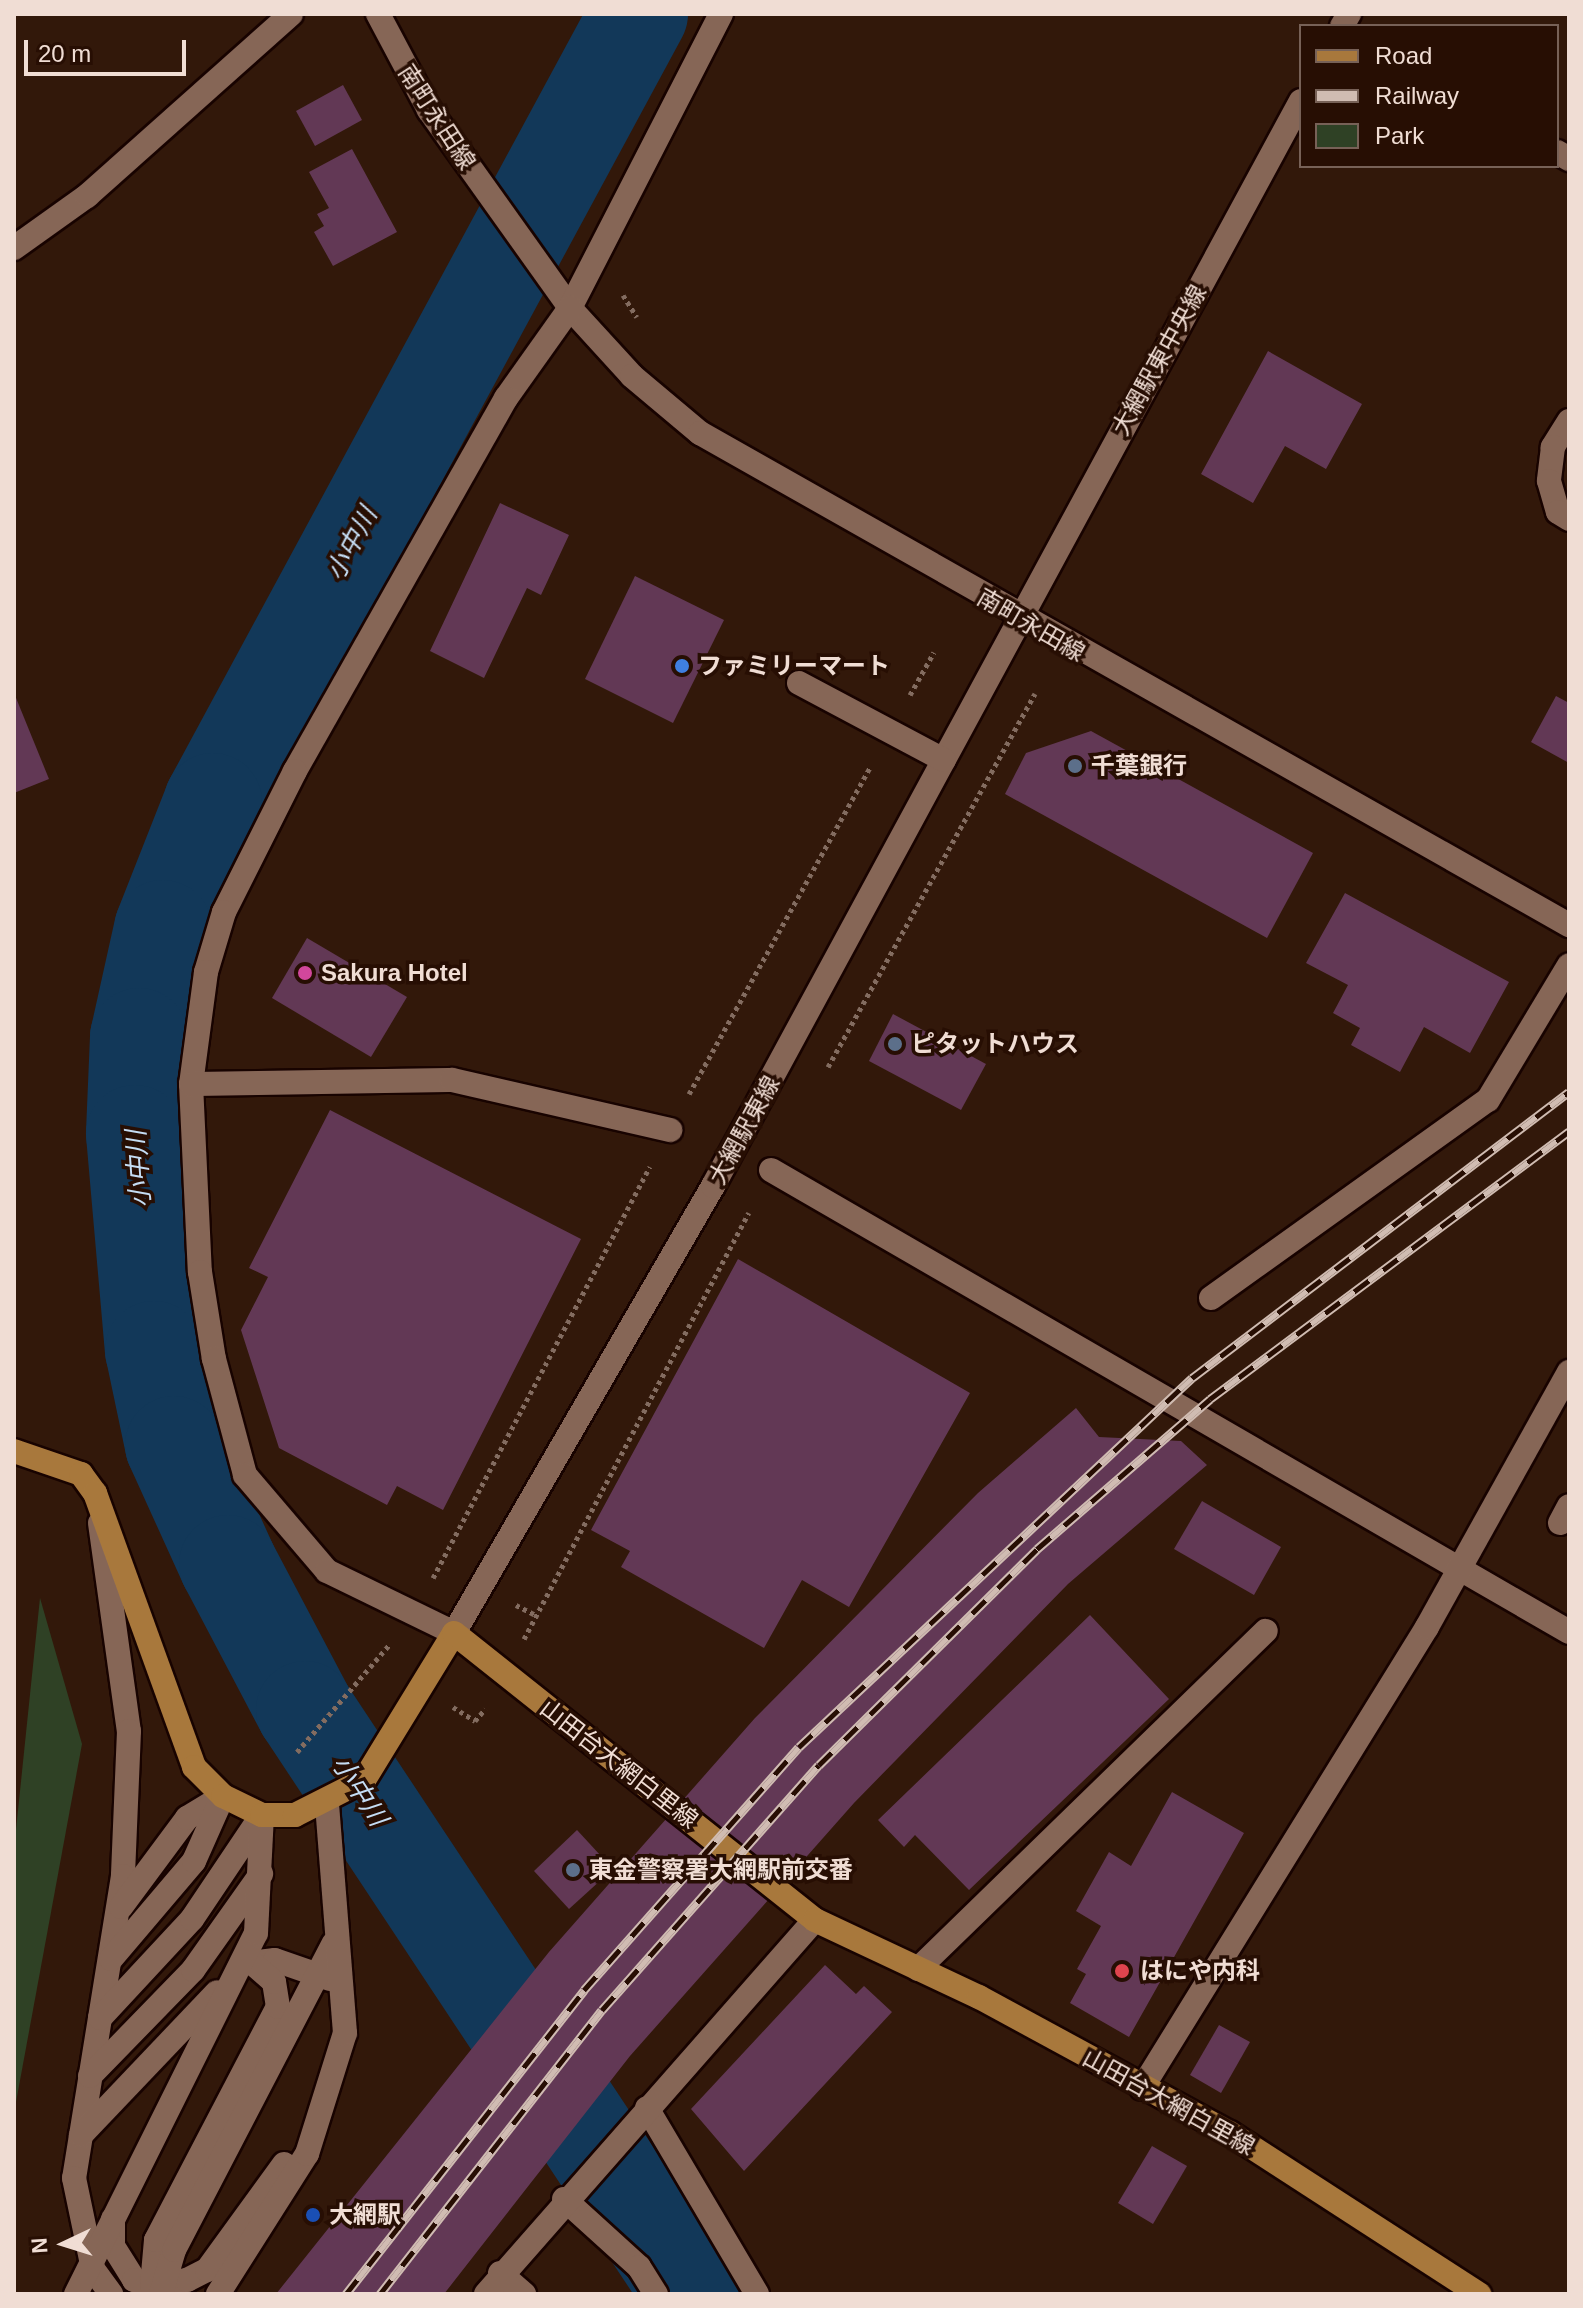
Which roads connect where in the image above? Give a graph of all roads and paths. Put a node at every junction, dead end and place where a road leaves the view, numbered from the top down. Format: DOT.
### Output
graph roads {
  1 [pos="291,14"];
  2 [pos="378,14"];
  3 [pos="721,14"];
  4 [pos="1299,105"];
  5 [pos="14,248"];
  6 [pos="570,308"];
  7 [pos="1569,421"];
  8 [pos="1569,519"];
  9 [pos="1017,619"];
  10 [pos="934,652"];
  11 [pos="799,683"];
  12 [pos="891,730"];
  13 [pos="944,760"];
  14 [pos="1569,925"];
  15 [pos="1569,965"];
  16 [pos="191,1084"];
  17 [pos="670,1130"];
  18 [pos="771,1170"];
  19 [pos="1211,1298"];
  20 [pos="1569,1372"];
  21 [pos="14,1451"];
  22 [pos="95,1493"];
  23 [pos="1457,1568"];
  24 [pos="411,1612"];
  25 [pos="1266,1631"];
  26 [pos="1569,1632"];
  27 [pos="454,1633"];
  28 [pos="297,1752"];
  29 [pos="223,1796"];
  30 [pos="327,1805"];
  31 [pos="262,1815"];
  32 [pos="261,1872"];
  33 [pos="117,1911"];
  34 [pos="815,1920"];
  35 [pos="109,1961"];
  36 [pos="244,1967"];
  37 [pos="918,1969"];
  38 [pos="316,1980"];
  39 [pos="100,2018"];
  40 [pos="90,2076"];
  41 [pos="1142,2088"];
  42 [pos="330,2096"];
  43 [pos="647,2108"];
  44 [pos="81,2135"];
  45 [pos="564,2199"];
  46 [pos="112,2217"];
  47 [pos="90,2260"];
  48 [pos="639,2267"];
  49 [pos="493,2284"];
  50 [pos="157,2290"];
  51 [pos="76,2294"];
  52 [pos="111,2294"];
  53 [pos="218,2294"];
  54 [pos="524,2294"];
  55 [pos="630,2294"];
  56 [pos="656,2294"];
  57 [pos="757,2294"];
  58 [pos="1479,2294"];
  1 -- 5 [label="street"];
  2 -- 6 [label="street, 南町永田線"];
  3 -- 6 [label="street"];
  4 -- 9 [label="street, 大網駅東中央線"];
  6 -- 9 [label="street, 南町永田線"];
  6 -- 16 [label="street"];
  7 -- 8 [label="street"];
  9 -- 13 [label="street, 大網駅東線"];
  9 -- 14 [label="street, 南町永田線"];
  10 -- 12 [label="path"];
  11 -- 12 [label="street"];
  12 -- 13 [label="street"];
  12 -- 17 [label="path"];
  13 -- 27 [label="street, 大網駅東線"];
  15 -- 19 [label="street"];
  16 -- 17 [label="street"];
  16 -- 24 [label="street"];
  17 -- 24 [label="path"];
  18 -- 23 [label="street"];
  20 -- 23 [label="street"];
  21 -- 22 [label="main road"];
  22 -- 29 [label="main road"];
  22 -- 33 [label="street"];
  23 -- 26 [label="street"];
  23 -- 41 [label="street"];
  24 -- 27 [label="street"];
  24 -- 28 [label="path"];
  25 -- 37 [label="street"];
  27 -- 30 [label="main road"];
  27 -- 34 [label="main road, 山田台大網白里線"];
  29 -- 31 [label="main road"];
  29 -- 33 [label="street"];
  29 -- 35 [label="street"];
  30 -- 31 [label="main road"];
  30 -- 38 [label="street"];
  31 -- 32 [label="street"];
  31 -- 39 [label="street"];
  32 -- 36 [label="street"];
  32 -- 40 [label="street"];
  33 -- 35 [label="street"];
  34 -- 37 [label="main road, 山田台大網白里線"];
  34 -- 43 [label="street"];
  35 -- 39 [label="street"];
  36 -- 38 [label="street"];
  36 -- 44 [label="street"];
  36 -- 46 [label="street"];
  36 -- 50 [label="street"];
  37 -- 41 [label="main road, 山田台大網白里線"];
  38 -- 42 [label="street"];
  38 -- 50 [label="street"];
  39 -- 40 [label="street"];
  40 -- 44 [label="street"];
  41 -- 58 [label="main road, 山田台大網白里線"];
  42 -- 50 [label="street"];
  42 -- 53 [label="street"];
  43 -- 45 [label="street"];
  43 -- 57 [label="street"];
  44 -- 47 [label="street"];
  45 -- 48 [label="street"];
  45 -- 49 [label="street"];
  46 -- 47 [label="street"];
  46 -- 50 [label="street"];
  47 -- 51 [label="street"];
  47 -- 52 [label="street"];
  48 -- 55 [label="street"];
  48 -- 56 [label="street"];
  49 -- 54 [label="street"];
}
